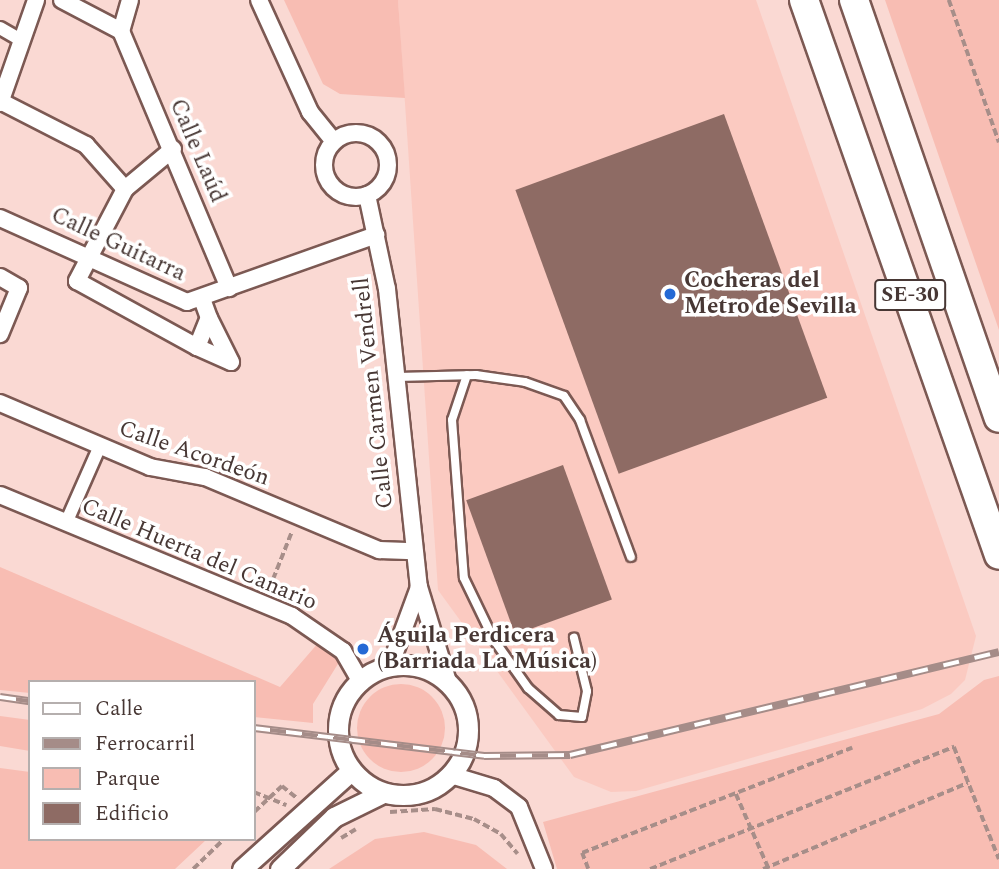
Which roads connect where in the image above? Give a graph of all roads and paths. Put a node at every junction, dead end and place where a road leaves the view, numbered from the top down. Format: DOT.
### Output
graph roads {
  1 [pos="36,0"];
  2 [pos="62,0"];
  3 [pos="131,0"];
  4 [pos="259,0"];
  5 [pos="799,0"];
  6 [pos="804,0"];
  7 [pos="854,0"];
  8 [pos="948,0"];
  9 [pos="0,28"];
  10 [pos="121,32"];
  11 [pos="819,37"];
  12 [pos="21,40"];
  13 [pos="0,101"];
  14 [pos="334,142"];
  15 [pos="999,142"];
  16 [pos="173,149"];
  17 [pos="125,189"];
  18 [pos="367,195"];
  19 [pos="0,218"];
  20 [pos="376,235"];
  21 [pos="89,255"];
  22 [pos="0,277"];
  23 [pos="229,288"];
  24 [pos="202,299"];
  25 [pos="209,318"];
  26 [pos="0,334"];
  27 [pos="197,347"];
  28 [pos="467,375"];
  29 [pos="397,377"];
  30 [pos="0,403"];
  31 [pos="999,418"];
  32 [pos="100,446"];
  33 [pos="0,495"];
  34 [pos="299,516"];
  35 [pos="66,523"];
  36 [pos="414,551"];
  37 [pos="999,555"];
  38 [pos="631,557"];
  39 [pos="419,587"];
  40 [pos="262,604"];
  41 [pos="574,638"];
  42 [pos="390,666"];
  43 [pos="360,681"];
  44 [pos="448,682"];
  45 [pos="852,748"];
  46 [pos="351,771"];
  47 [pos="451,775"];
  48 [pos="968,783"];
  49 [pos="256,792"];
  50 [pos="383,793"];
  51 [pos="735,793"];
  52 [pos="272,795"];
  53 [pos="297,799"];
  54 [pos="289,807"];
  55 [pos="256,810"];
  56 [pos="384,814"];
  57 [pos="363,824"];
  58 [pos="750,829"];
  59 [pos="333,831"];
  60 [pos="223,841"];
  61 [pos="999,859"];
  62 [pos="524,860"];
  63 [pos="766,868"];
  64 [pos="193,869"];
  65 [pos="242,869"];
  66 [pos="281,869"];
  67 [pos="544,869"];
  68 [pos="588,869"];
  69 [pos="650,869"];
  1 -- 12 [label="street"];
  2 -- 10 [label="street"];
  3 -- 10 [label="street"];
  4 -- 14 [label="street"];
  5 -- 11 [label="highway"];
  6 -- 11 [label="highway, SE-30"];
  7 -- 31 [label="highway, SE-30"];
  8 -- 15 [label="path"];
  9 -- 12 [label="street"];
  10 -- 16 [label="street, Calle Laúd"];
  11 -- 37 [label="highway, SE-30"];
  12 -- 13 [label="street"];
  13 -- 17 [label="street"];
  14 -- 18 [label="street"];
  14 -- 18 [label="street"];
  16 -- 17 [label="street"];
  16 -- 23 [label="street, Calle Laúd"];
  17 -- 21 [label="street"];
  18 -- 20 [label="street, Calle Carmen Vendrell"];
  19 -- 21 [label="street, Calle Guitarra"];
  20 -- 23 [label="street, Calle Guitarra"];
  20 -- 29 [label="street, Calle Carmen Vendrell"];
  21 -- 24 [label="street, Calle Guitarra"];
  21 -- 27 [label="street"];
  22 -- 26 [label="street"];
  23 -- 24 [label="street, Calle Guitarra"];
  24 -- 25 [label="street"];
  25 -- 27 [label="street"];
  25 -- 27 [label="street"];
  28 -- 29 [label="lane"];
  28 -- 38 [label="lane"];
  28 -- 41 [label="lane"];
  29 -- 36 [label="street, Calle Carmen Vendrell"];
  30 -- 32 [label="street, Calle Acordeón"];
  32 -- 34 [label="street, Calle Acordeón"];
  32 -- 35 [label="street"];
  33 -- 35 [label="street, Calle Huerta del Canario"];
  34 -- 36 [label="street, Calle Acordeón"];
  34 -- 40 [label="path"];
  35 -- 40 [label="street, Calle Huerta del Canario"];
  36 -- 39 [label="street, Calle Carmen Vendrell"];
  39 -- 42 [label="street, Calle Carmen Vendrell"];
  39 -- 44 [label="street, Calle Carmen Vendrell"];
  40 -- 43 [label="street, Calle Huerta del Canario"];
  42 -- 43 [label="street"];
  42 -- 44 [label="street"];
  43 -- 46 [label="street"];
  44 -- 47 [label="street"];
  45 -- 51 [label="path"];
  46 -- 50 [label="street"];
  46 -- 65 [label="street"];
  47 -- 50 [label="street"];
  47 -- 67 [label="street"];
  48 -- 58 [label="path"];
  48 -- 61 [label="path"];
  48 -- 63 [label="path"];
  49 -- 52 [label="path"];
  50 -- 66 [label="street"];
  51 -- 58 [label="path"];
  51 -- 68 [label="path"];
  52 -- 53 [label="path"];
  52 -- 54 [label="path"];
  52 -- 55 [label="path"];
  56 -- 62 [label="path"];
  57 -- 59 [label="path"];
  58 -- 63 [label="path"];
  58 -- 69 [label="path"];
  60 -- 64 [label="path"];
}
